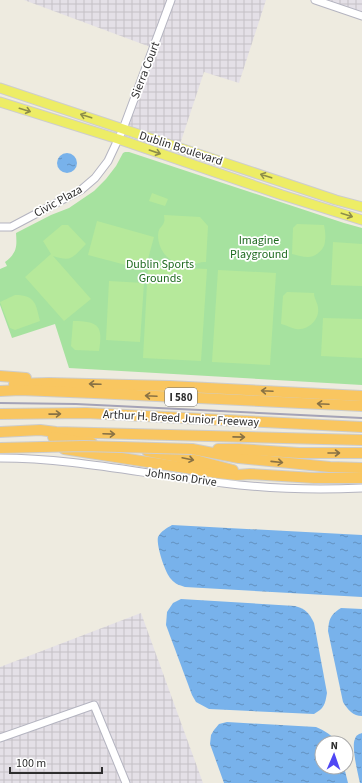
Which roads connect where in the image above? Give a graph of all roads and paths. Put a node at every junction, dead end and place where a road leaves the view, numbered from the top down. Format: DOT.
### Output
graph roads {
  1 [pos="171,0"];
  2 [pos="315,0"];
  3 [pos="362,16"];
  4 [pos="0,88"];
  5 [pos="0,102"];
  6 [pos="123,129"];
  7 [pos="118,139"];
  8 [pos="290,197"];
  9 [pos="336,200"];
  10 [pos="362,207"];
  11 [pos="362,220"];
  12 [pos="0,227"];
  13 [pos="0,376"];
  14 [pos="49,383"];
  15 [pos="0,384"];
  16 [pos="0,391"];
  17 [pos="362,396"];
  18 [pos="362,406"];
  19 [pos="0,414"];
  20 [pos="362,427"];
  21 [pos="0,432"];
  22 [pos="55,434"];
  23 [pos="362,440"];
  24 [pos="0,444"];
  25 [pos="0,448"];
  26 [pos="362,453"];
  27 [pos="239,454"];
  28 [pos="0,458"];
  29 [pos="362,468"];
  30 [pos="250,474"];
  31 [pos="362,478"];
  32 [pos="362,488"];
  33 [pos="0,738"];
  34 [pos="126,783"];
  1 -- 6 [label="street, Sierra Court"];
  2 -- 3 [label="street"];
  6 -- 4 [label="main road, Dublin Boulevard, one-way"];
  5 -- 7 [label="main road, Dublin Boulevard, one-way"];
  6 -- 7 [label="street, Sierra Court"];
  9 -- 6 [label="main road, Dublin Boulevard, one-way"];
  7 -- 8 [label="main road, Dublin Boulevard, one-way"];
  7 -- 12 [label="street, Civic Plaza"];
  8 -- 9 [label="main road"];
  8 -- 11 [label="main road, Dublin Boulevard, one-way"];
  9 -- 10 [label="main road, Dublin Boulevard"];
  13 -- 14 [label="highway"];
  14 -- 15 [label="highway, I 580"];
  17 -- 14 [label="highway, I 580, one-way"];
  18 -- 16 [label="highway, I 580, one-way"];
  19 -- 20 [label="highway, Arthur H. Breed Junior Freeway / I 580, one-way"];
  21 -- 22 [label="highway"];
  22 -- 23 [label="highway, one-way"];
  22 -- 30 [label="highway, one-way"];
  24 -- 30 [label="highway"];
  25 -- 27 [label="highway, bridge"];
  27 -- 26 [label="highway, one-way"];
  27 -- 29 [label="highway, one-way"];
  28 -- 32 [label="street, Johnson Drive"];
  30 -- 31 [label="highway"];
  33 -- 34 [label="street"];
}
